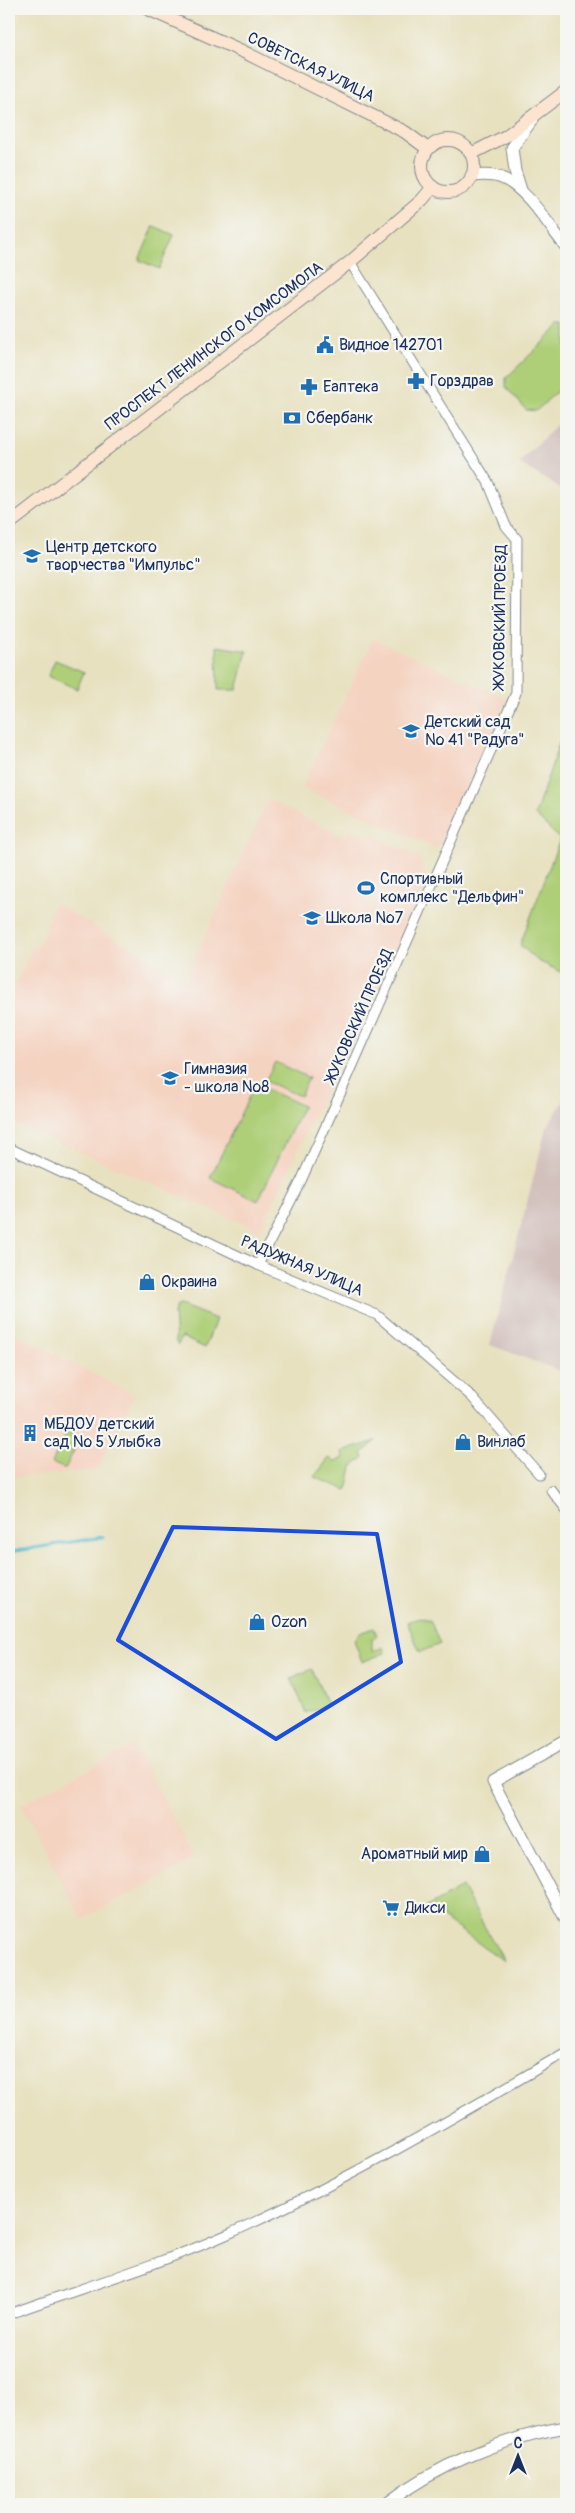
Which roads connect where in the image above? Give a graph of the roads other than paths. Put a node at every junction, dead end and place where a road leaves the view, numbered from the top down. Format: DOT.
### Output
graph roads {
  1 [pos="148,9"];
  2 [pos="566,91"];
  3 [pos="537,114"];
  4 [pos="428,149"];
  5 [pos="471,154"];
  6 [pos="471,176"];
  7 [pos="434,187"];
  8 [pos="522,190"];
  9 [pos="566,247"];
  10 [pos="350,262"];
  11 [pos="9,524"];
  12 [pos="9,1148"];
  13 [pos="258,1265"];
  14 [pos="540,1474"];
  15 [pos="552,1490"];
  16 [pos="566,1509"];
  17 [pos="566,1741"];
  18 [pos="566,1920"];
  19 [pos="566,2052"];
  20 [pos="9,2314"];
  21 [pos="566,2427"];
  22 [pos="386,2504"];
  1 -- 4 [label="main road, СОВЕТСКАЯ УЛИЦА"];
  2 -- 3 [label="main road"];
  3 -- 5 [label="main road"];
  3 -- 8 [label="street"];
  4 -- 5 [label="main road"];
  4 -- 7 [label="main road"];
  5 -- 6 [label="main road"];
  6 -- 7 [label="main road"];
  6 -- 8 [label="street"];
  7 -- 10 [label="main road, ПРОСПЕКТ ЛЕНИНСКОГО КОМСОМОЛА"];
  8 -- 9 [label="street"];
  10 -- 11 [label="main road, ПРОСПЕКТ ЛЕНИНСКОГО КОМСОМОЛА"];
  10 -- 13 [label="street, ЖУКОВСКИЙ ПРОЕЗД"];
  12 -- 13 [label="street, РАДУЖНАЯ УЛИЦА"];
  13 -- 14 [label="street, РАДУЖНАЯ УЛИЦА"];
  15 -- 16 [label="street"];
  17 -- 18 [label="street"];
  19 -- 20 [label="street"];
  21 -- 22 [label="street"];
}
